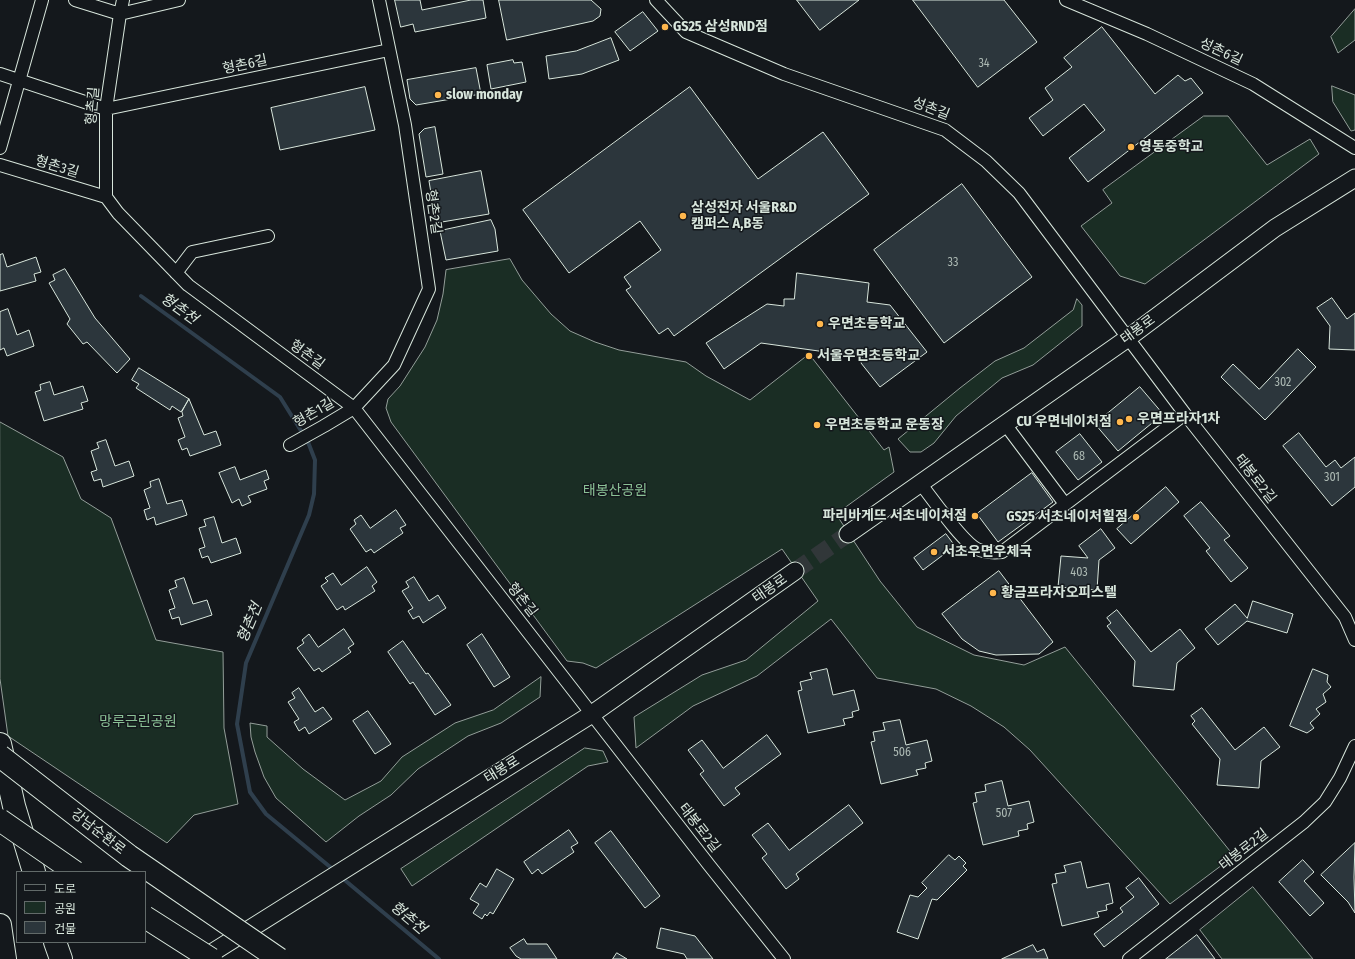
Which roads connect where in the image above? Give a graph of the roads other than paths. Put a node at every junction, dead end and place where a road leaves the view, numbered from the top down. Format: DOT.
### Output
graph roads {
  1 [pos="42,0"];
  2 [pos="75,0"];
  3 [pos="123,0"];
  4 [pos="179,0"];
  5 [pos="378,0"];
  6 [pos="656,0"];
  7 [pos="1066,0"];
  8 [pos="120,14"];
  9 [pos="389,50"];
  10 [pos="0,74"];
  11 [pos="20,80"];
  12 [pos="106,109"];
  13 [pos="0,148"];
  14 [pos="1355,148"];
  15 [pos="0,165"];
  16 [pos="1355,178"];
  17 [pos="106,197"];
  18 [pos="268,236"];
  19 [pos="176,273"];
  20 [pos="1128,338"];
  21 [pos="354,408"];
  22 [pos="1185,414"];
  23 [pos="1004,424"];
  24 [pos="290,444"];
  25 [pos="920,483"];
  26 [pos="1065,504"];
  27 [pos="848,534"];
  28 [pos="795,571"];
  29 [pos="1355,640"];
  30 [pos="592,714"];
  31 [pos="0,744"];
  32 [pos="1355,746"];
  33 [pos="0,756"];
  34 [pos="0,820"];
  35 [pos="34,871"];
  36 [pos="74,871"];
  37 [pos="146,918"];
  38 [pos="0,925"];
  39 [pos="55,943"];
  40 [pos="5,959"];
  41 [pos="61,959"];
  42 [pos="202,959"];
  43 [pos="211,959"];
  44 [pos="279,959"];
  45 [pos="784,959"];
  46 [pos="1129,959"];
  1 -- 11 [label="street"];
  2 -- 8 [label="street"];
  3 -- 8 [label="street, 형촌길"];
  4 -- 8 [label="street"];
  5 -- 9 [label="street, 형촌2길"];
  6 -- 20 [label="street, 성촌길"];
  7 -- 14 [label="street, 성촌6길"];
  8 -- 12 [label="street, 형촌길"];
  9 -- 12 [label="street, 형촌6길"];
  9 -- 21 [label="street, 형촌2길"];
  10 -- 11 [label="street"];
  11 -- 12 [label="street"];
  11 -- 13 [label="street"];
  12 -- 17 [label="street, 형촌길"];
  15 -- 17 [label="street, 형촌3길"];
  16 -- 20 [label="street, 태봉로"];
  17 -- 19 [label="street, 형촌길"];
  18 -- 19 [label="street"];
  19 -- 21 [label="street, 형촌길"];
  20 -- 22 [label="street, 태봉로2길"];
  20 -- 23 [label="street, 태봉로"];
  21 -- 24 [label="street, 형촌1길"];
  21 -- 30 [label="street, 형촌길"];
  22 -- 26 [label="street"];
  22 -- 29 [label="street, 태봉로2길"];
  23 -- 25 [label="street, 태봉로"];
  23 -- 26 [label="street"];
  25 -- 26 [label="street"];
  25 -- 27 [label="street, 태봉로"];
  28 -- 30 [label="street, 태봉로"];
  30 -- 42 [label="street, 태봉로"];
  30 -- 45 [label="street, 태봉로2길"];
  31 -- 35 [label="highway"];
  32 -- 46 [label="street, 태봉로2길"];
  33 -- 44 [label="highway, 강남순환로, bridge"];
  34 -- 36 [label="highway, bridge"];
  37 -- 43 [label="highway, bridge"];
  38 -- 40 [label="highway"];
  39 -- 41 [label="highway"];
}
